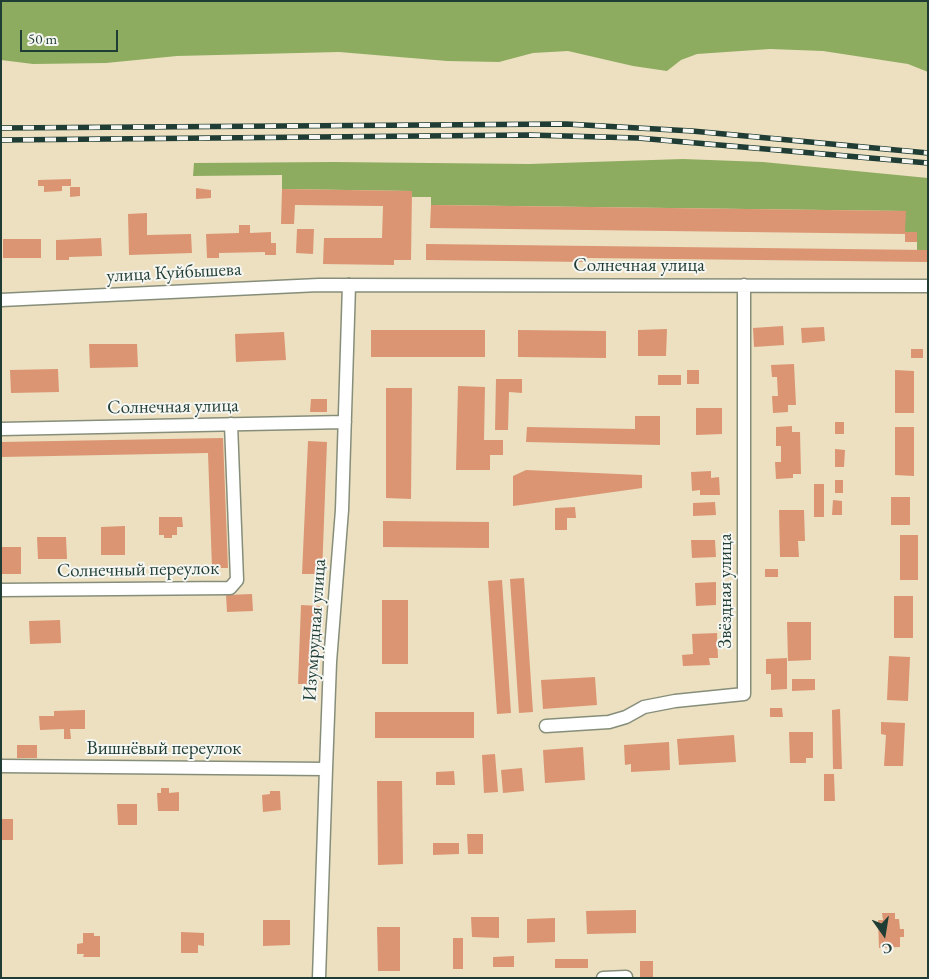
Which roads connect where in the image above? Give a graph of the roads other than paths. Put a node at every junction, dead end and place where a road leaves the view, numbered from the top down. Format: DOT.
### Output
graph roads {
  1 [pos="349,285"];
  2 [pos="744,285"];
  3 [pos="928,286"];
  4 [pos="1,300"];
  5 [pos="345,422"];
  6 [pos="231,424"];
  7 [pos="1,429"];
  8 [pos="1,590"];
  9 [pos="546,726"];
  10 [pos="1,766"];
  11 [pos="326,768"];
  12 [pos="626,977"];
  13 [pos="319,978"];
  14 [pos="602,978"];
  1 -- 2 [label="street, Солнечная улица"];
  1 -- 4 [label="street, улица Куйбышева"];
  1 -- 5 [label="street, Изумрудная улица"];
  2 -- 3 [label="street, Солнечная улица"];
  2 -- 9 [label="street, Звёздная улица"];
  5 -- 6 [label="street, Солнечная улица"];
  5 -- 11 [label="street, Изумрудная улица"];
  6 -- 7 [label="street, Солнечная улица"];
  6 -- 8 [label="street, Солнечный переулок"];
  10 -- 11 [label="street, Вишнёвый переулок"];
  11 -- 13 [label="street, Изумрудная улица"];
  12 -- 14 [label="street"];
}
